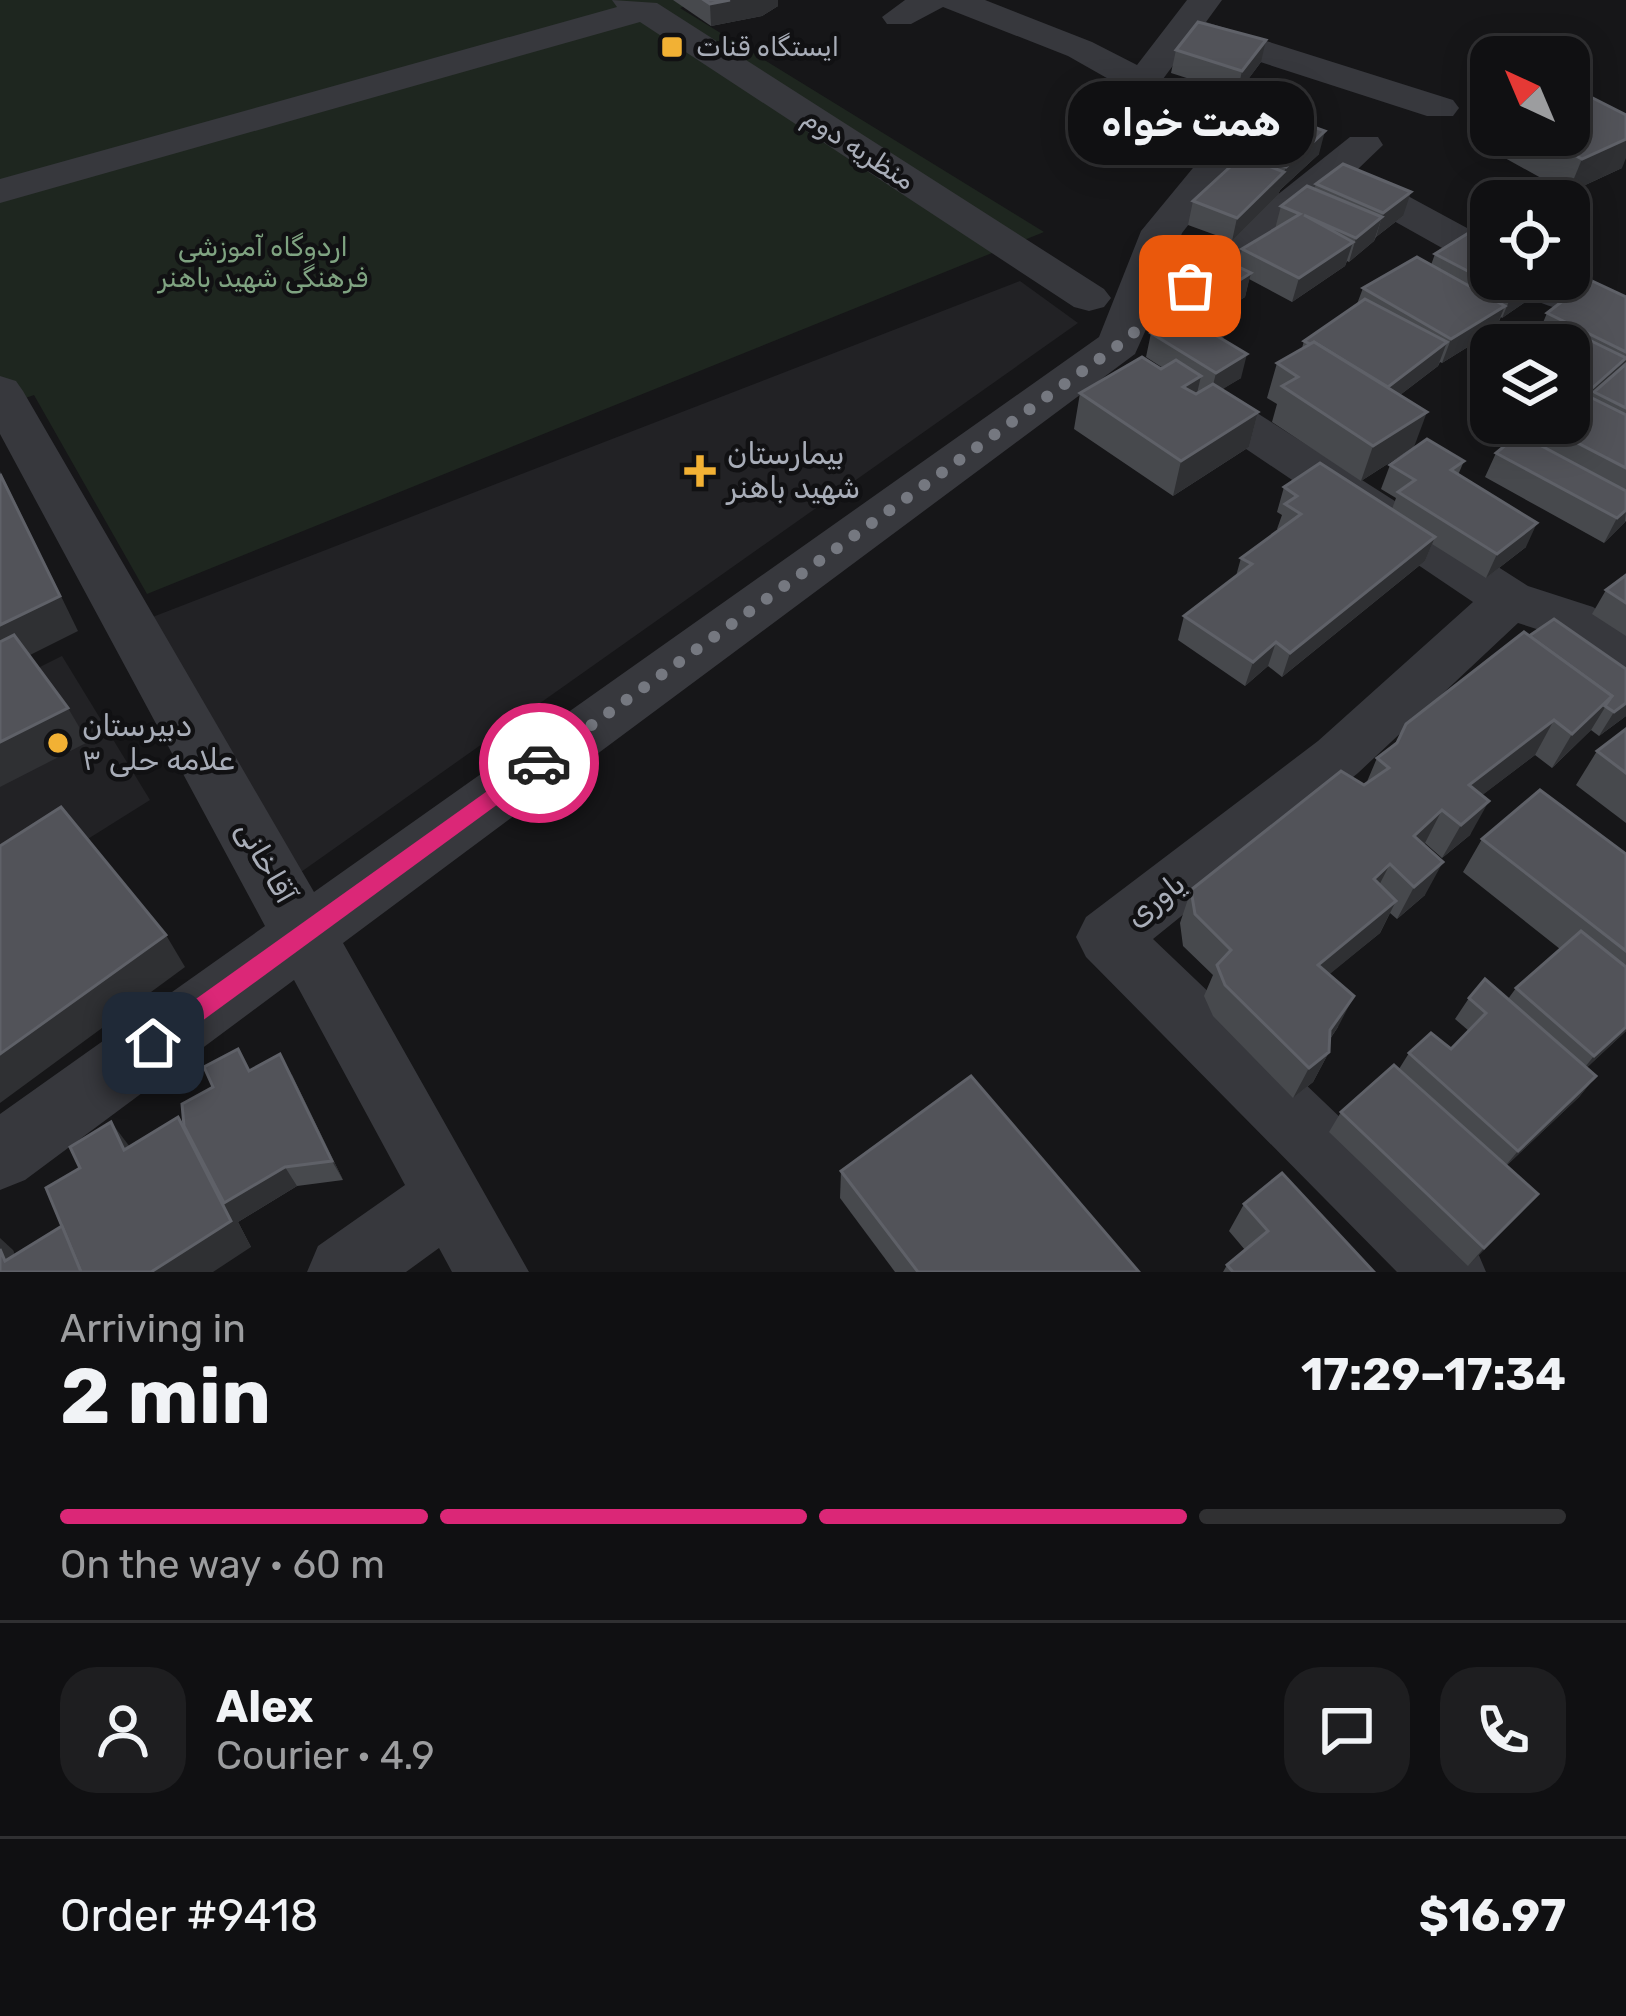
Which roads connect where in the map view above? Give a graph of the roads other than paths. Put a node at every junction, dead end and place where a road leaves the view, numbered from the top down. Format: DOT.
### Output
graph roads {
  1 [pos="931,0"];
  2 [pos="954,0"];
  3 [pos="637,5"];
  4 [pos="1195,13"];
  5 [pos="899,16"];
  6 [pos="1142,82"];
  7 [pos="1440,108"];
  8 [pos="1364,145"];
  9 [pos="1331,170"];
  10 [pos="0,190"];
  11 [pos="1470,247"];
  12 [pos="1470,257"];
  13 [pos="1424,276"];
  14 [pos="1088,298"];
  15 [pos="1120,344"];
  16 [pos="6,416"];
  17 [pos="1509,600"];
  18 [pos="1626,656"];
  19 [pos="305,931"];
  20 [pos="0,1156"];
  21 [pos="450,1196"];
  22 [pos="344,1272"];
  23 [pos="492,1272"];
  24 [pos="1449,1272"];
  1 -- 5 [label="street"];
  2 -- 6 [label="street"];
  3 -- 10 [label="street"];
  3 -- 14 [label="street, منظریه دوم"];
  4 -- 6 [label="street"];
  4 -- 7 [label="street"];
  6 -- 15 [label="street"];
  8 -- 9 [label="street"];
  9 -- 11 [label="street"];
  9 -- 15 [label="street"];
  12 -- 13 [label="street"];
  15 -- 17 [label="street"];
  15 -- 19 [label="street"];
  16 -- 19 [label="street, آقاخانی"];
  17 -- 18 [label="street"];
  17 -- 24 [label="street, یاوری"];
  19 -- 20 [label="street"];
  19 -- 21 [label="street, آقاخانی"];
  21 -- 22 [label="street"];
  21 -- 23 [label="street, آقاخانی"];
}
